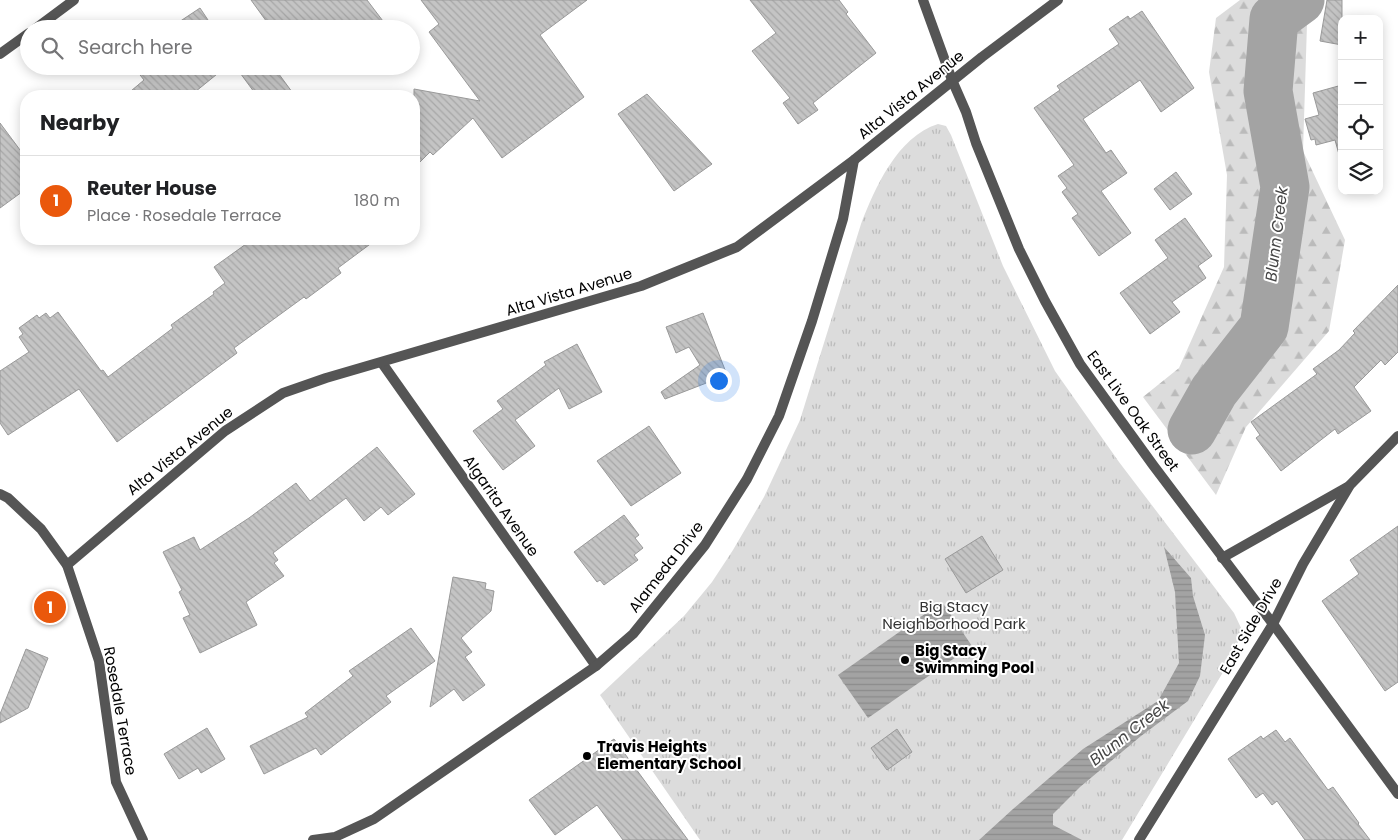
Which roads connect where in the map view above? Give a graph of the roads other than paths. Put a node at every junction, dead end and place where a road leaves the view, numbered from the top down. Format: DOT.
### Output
graph roads {
  1 [pos="74,0"];
  2 [pos="923,0"];
  3 [pos="1058,0"];
  4 [pos="47,20"];
  5 [pos="20,40"];
  6 [pos="0,54"];
  7 [pos="952,80"];
  8 [pos="854,160"];
  9 [pos="382,363"];
  10 [pos="1398,436"];
  11 [pos="1350,485"];
  12 [pos="0,494"];
  13 [pos="1222,558"];
  14 [pos="68,564"];
  15 [pos="1273,624"];
  16 [pos="596,666"];
  17 [pos="1398,794"];
  18 [pos="143,840"];
  19 [pos="313,840"];
  20 [pos="1139,840"];
  1 -- 4 [label="street"];
  2 -- 7 [label="street, East Live Oak Street"];
  3 -- 7 [label="street, Alta Vista Avenue"];
  5 -- 6 [label="street"];
  7 -- 8 [label="street, Alta Vista Avenue"];
  7 -- 13 [label="street, East Live Oak Street"];
  8 -- 9 [label="street, Alta Vista Avenue"];
  8 -- 16 [label="street, Alameda Drive"];
  9 -- 14 [label="street, Alta Vista Avenue"];
  9 -- 16 [label="street, Algarita Avenue"];
  10 -- 11 [label="street, East Side Drive"];
  11 -- 13 [label="street"];
  11 -- 15 [label="street, East Side Drive"];
  12 -- 14 [label="street, Rosedale Terrace"];
  13 -- 15 [label="street, East Live Oak Street"];
  14 -- 18 [label="street, Rosedale Terrace"];
  15 -- 17 [label="street, East Live Oak Street"];
  15 -- 20 [label="street, East Side Drive"];
  16 -- 19 [label="street, Alameda Drive"];
}
